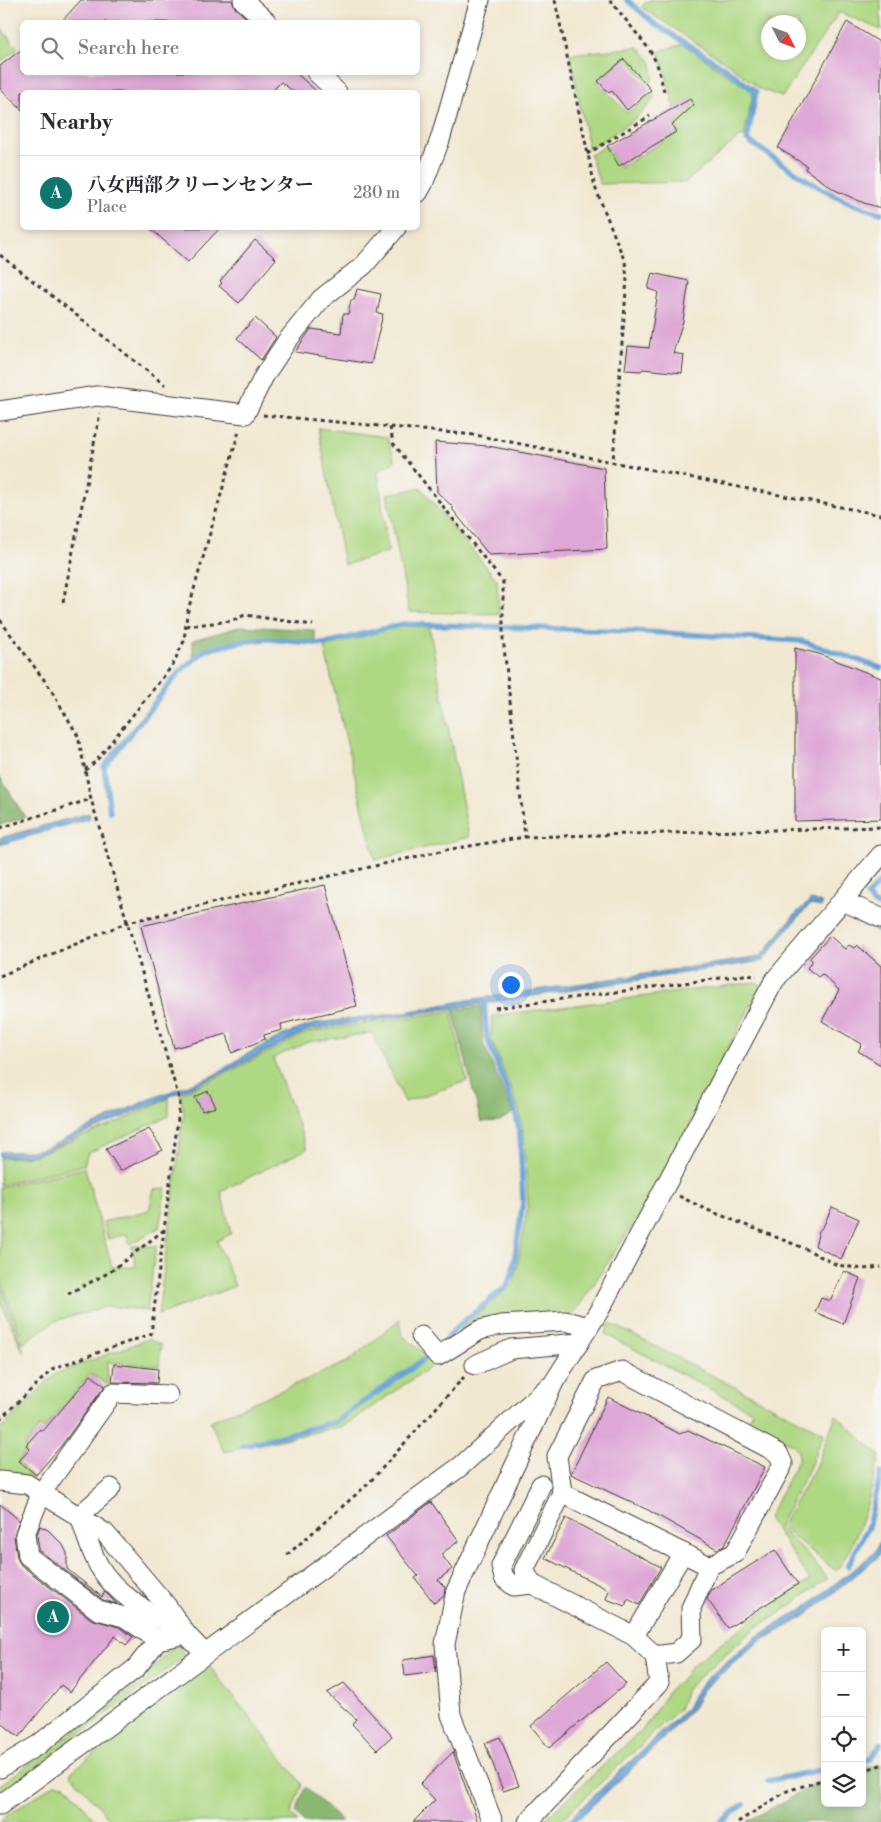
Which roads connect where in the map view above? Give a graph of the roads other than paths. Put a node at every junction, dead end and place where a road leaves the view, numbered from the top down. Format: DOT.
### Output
graph roads {
  1 [pos="243,0"];
  2 [pos="480,0"];
  3 [pos="264,20"];
  4 [pos="319,75"];
  5 [pos="335,90"];
  6 [pos="420,181"];
  7 [pos="394,230"];
  8 [pos="0,411"];
  9 [pos="881,855"];
  10 [pos="843,901"];
  11 [pos="881,918"];
  12 [pos="589,1327"];
  13 [pos="421,1336"];
  14 [pos="579,1344"];
  15 [pos="475,1365"];
  16 [pos="554,1382"];
  17 [pos="168,1395"];
  18 [pos="0,1481"];
  19 [pos="541,1485"];
  20 [pos="111,1488"];
  21 [pos="42,1492"];
  22 [pos="562,1493"];
  23 [pos="80,1515"];
  24 [pos="492,1515"];
  25 [pos="520,1529"];
  26 [pos="683,1553"];
  27 [pos="709,1566"];
  28 [pos="532,1584"];
  29 [pos="186,1634"];
  30 [pos="634,1636"];
  31 [pos="158,1640"];
  32 [pos="205,1654"];
  33 [pos="655,1656"];
  34 [pos="0,1768"];
  35 [pos="0,1805"];
  36 [pos="492,1822"];
  37 [pos="528,1822"];
  1 -- 3 [label="street"];
  2 -- 6 [label="street"];
  4 -- 5 [label="street"];
  7 -- 8 [label="street"];
  9 -- 10 [label="street"];
  10 -- 11 [label="street"];
  10 -- 12 [label="street"];
  12 -- 13 [label="street"];
  12 -- 14 [label="street"];
  14 -- 15 [label="street"];
  14 -- 16 [label="street"];
  16 -- 24 [label="street"];
  16 -- 32 [label="street"];
  17 -- 21 [label="street"];
  18 -- 21 [label="street"];
  19 -- 25 [label="street"];
  20 -- 23 [label="street"];
  21 -- 23 [label="street"];
  21 -- 31 [label="street"];
  22 -- 26 [label="street"];
  22 -- 27 [label="street"];
  22 -- 28 [label="street"];
  23 -- 29 [label="street"];
  23 -- 29 [label="street"];
  24 -- 25 [label="street"];
  24 -- 36 [label="street"];
  25 -- 28 [label="street"];
  26 -- 27 [label="street"];
  26 -- 30 [label="street"];
  27 -- 33 [label="street"];
  28 -- 30 [label="street"];
  29 -- 31 [label="street"];
  29 -- 32 [label="street"];
  30 -- 33 [label="street"];
  31 -- 34 [label="street"];
  32 -- 35 [label="street"];
  33 -- 37 [label="street"];
}
